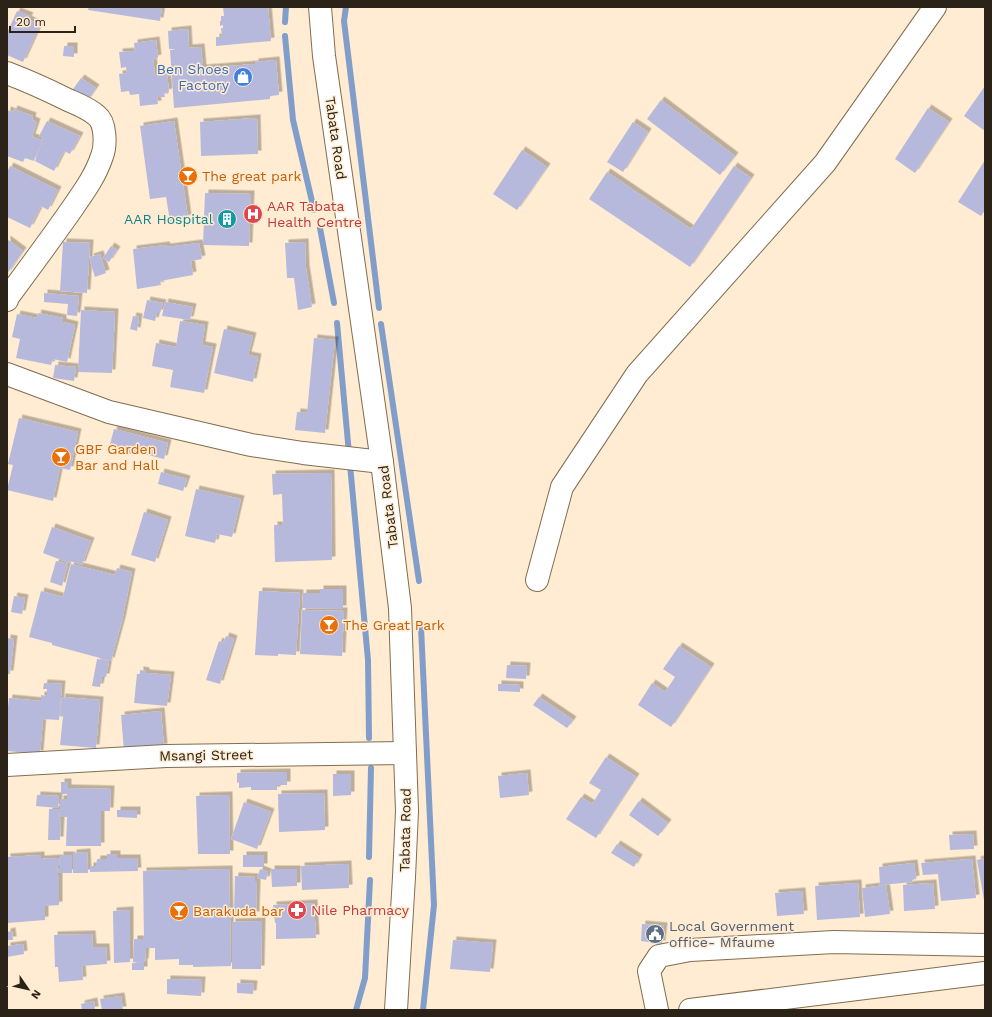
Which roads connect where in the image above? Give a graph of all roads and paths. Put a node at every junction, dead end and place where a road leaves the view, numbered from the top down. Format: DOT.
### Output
graph roads {
  1 [pos="320,7"];
  2 [pos="935,7"];
  3 [pos="7,73"];
  4 [pos="7,300"];
  5 [pos="7,374"];
  6 [pos="382,462"];
  7 [pos="537,580"];
  8 [pos="405,753"];
  9 [pos="7,765"];
  10 [pos="985,944"];
  11 [pos="985,973"];
  12 [pos="396,1010"];
  13 [pos="657,1010"];
  14 [pos="690,1010"];
  1 -- 6 [label="street, Tabata Road"];
  2 -- 7 [label="street"];
  3 -- 4 [label="street"];
  5 -- 6 [label="street"];
  6 -- 8 [label="street, Tabata Road"];
  8 -- 9 [label="street, Msangi Street"];
  8 -- 12 [label="street, Tabata Road"];
  10 -- 13 [label="street"];
  11 -- 14 [label="street"];
}
